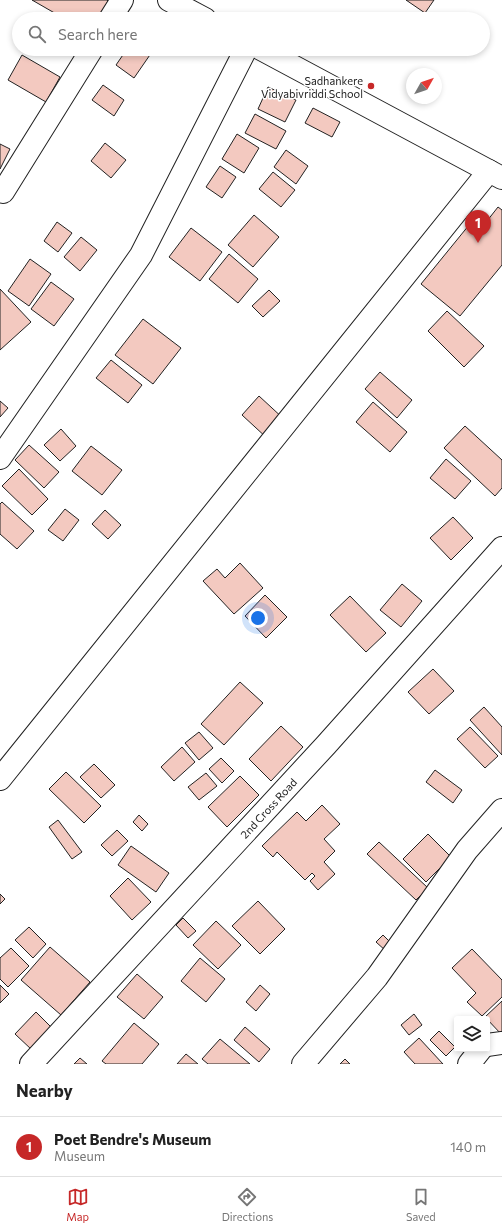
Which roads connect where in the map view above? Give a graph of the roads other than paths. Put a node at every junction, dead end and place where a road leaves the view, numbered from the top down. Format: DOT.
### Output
graph roads {
  1 [pos="122,0"];
  2 [pos="169,0"];
  3 [pos="114,12"];
  4 [pos="192,12"];
  5 [pos="88,56"];
  6 [pos="242,56"];
  7 [pos="274,56"];
  8 [pos="496,174"];
  9 [pos="0,191"];
  10 [pos="0,458"];
  11 [pos="502,548"];
  12 [pos="0,779"];
  13 [pos="502,810"];
  14 [pos="502,1043"];
  15 [pos="490,1045"];
  16 [pos="479,1052"];
  17 [pos="31,1064"];
  18 [pos="303,1064"];
  19 [pos="469,1064"];
  1 -- 3 [label="street"];
  2 -- 4 [label="street"];
  5 -- 9 [label="street"];
  6 -- 10 [label="street"];
  7 -- 8 [label="street"];
  8 -- 12 [label="street"];
  11 -- 17 [label="street, 2nd Cross Road"];
  13 -- 18 [label="street"];
  14 -- 15 [label="street"];
  16 -- 19 [label="street"];
}
